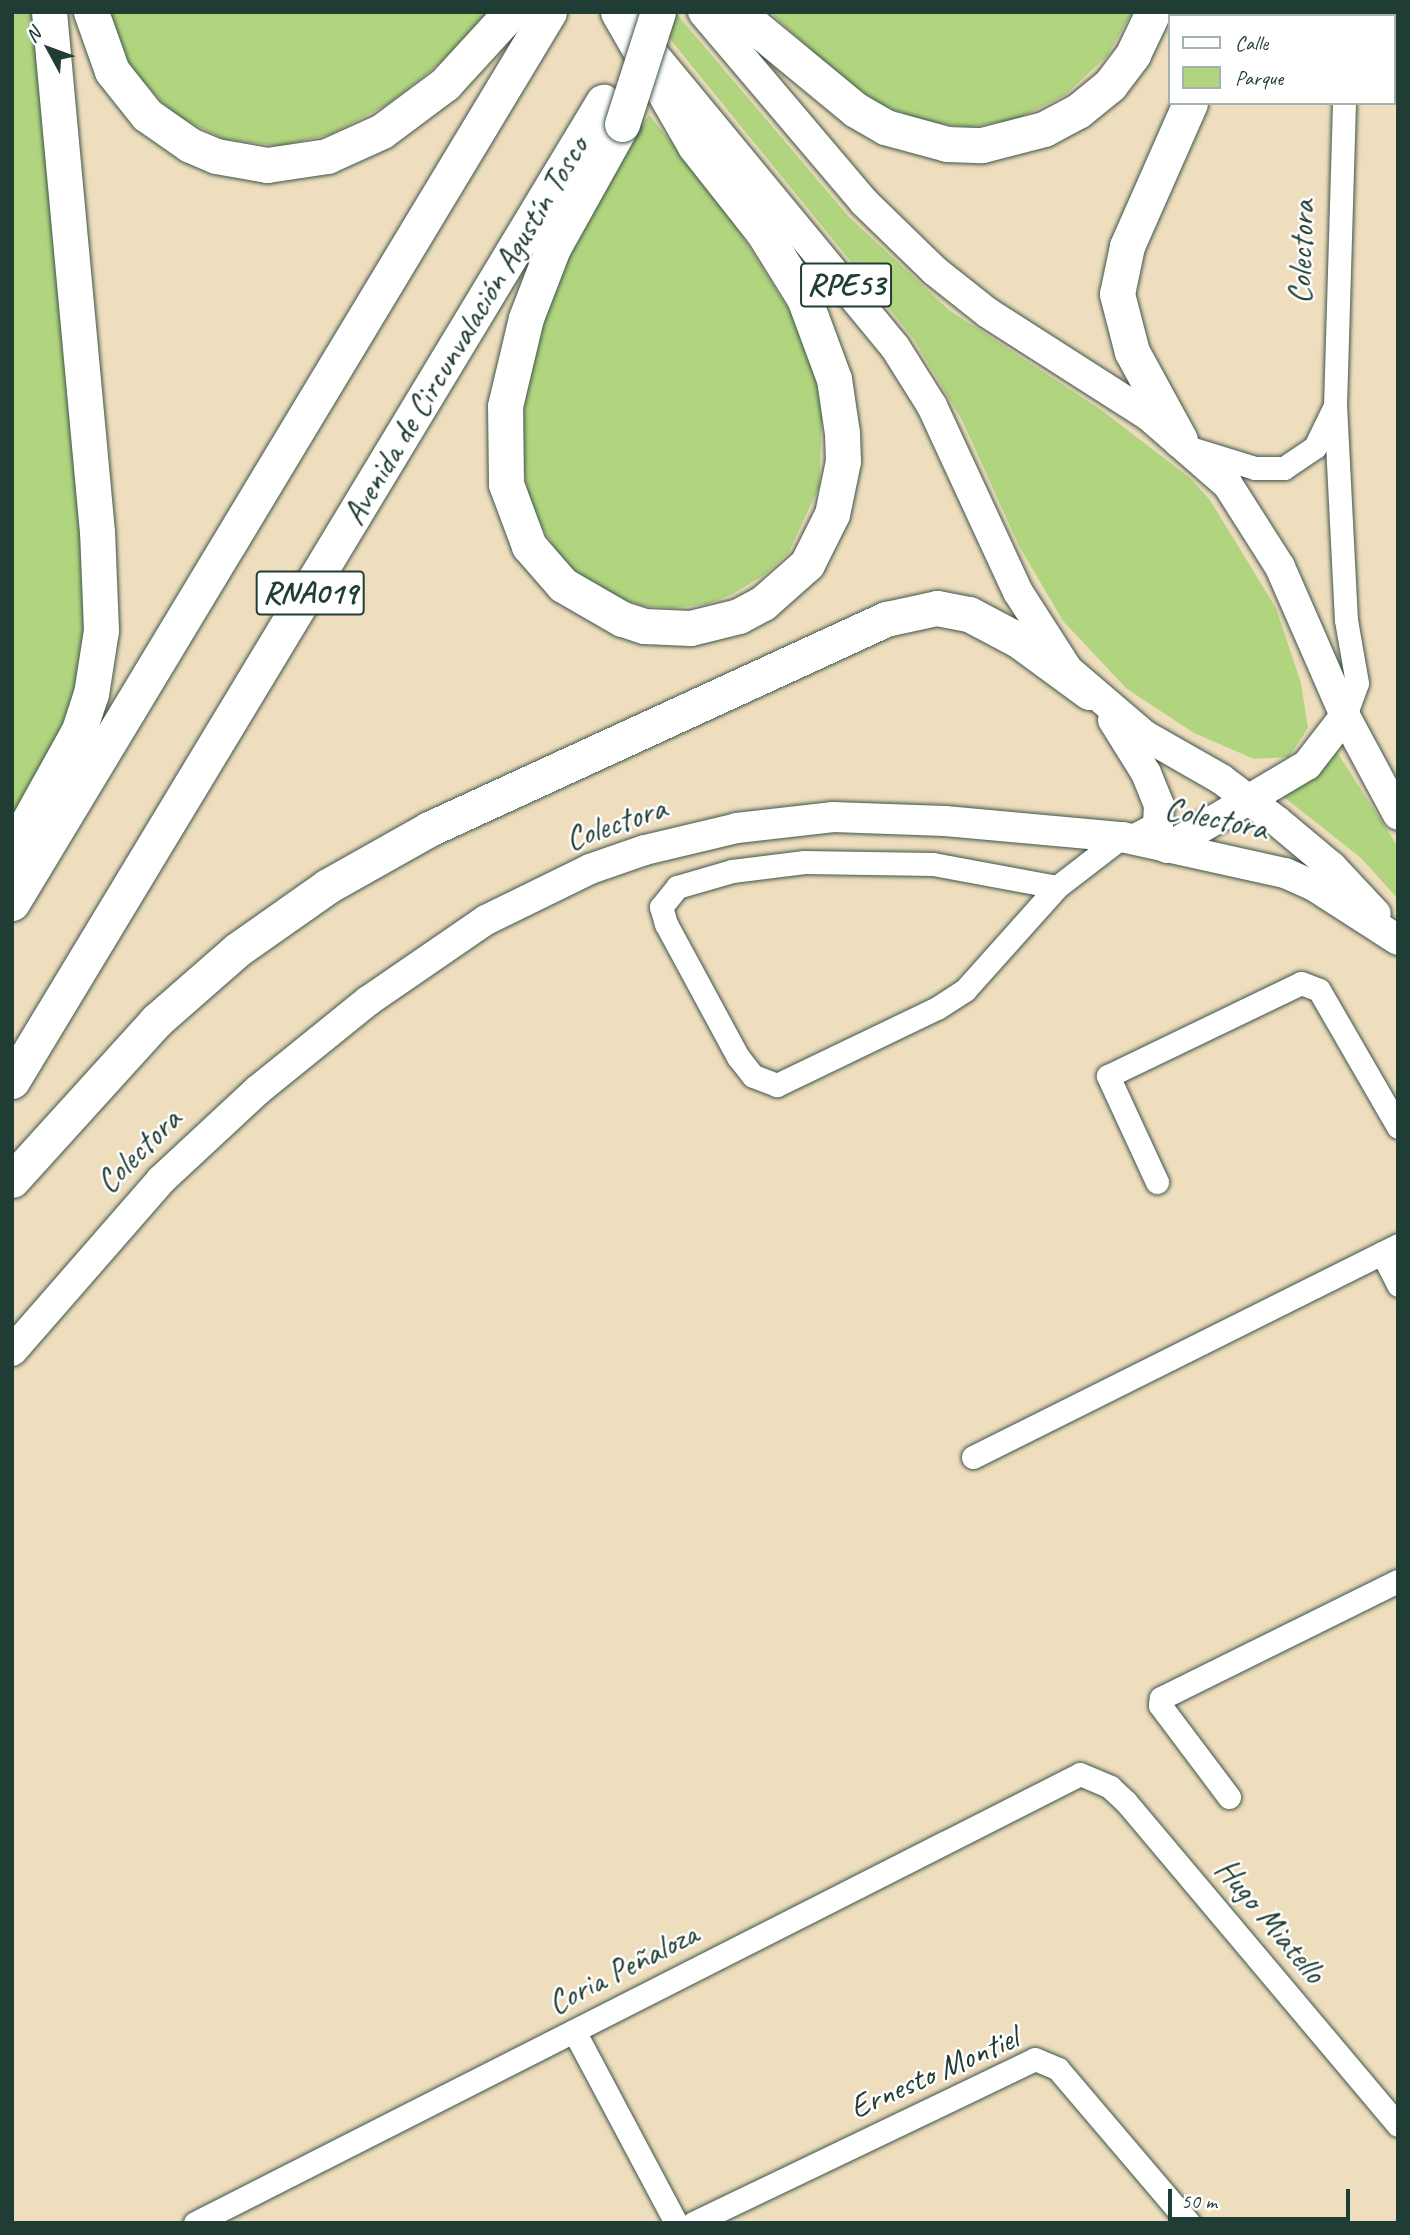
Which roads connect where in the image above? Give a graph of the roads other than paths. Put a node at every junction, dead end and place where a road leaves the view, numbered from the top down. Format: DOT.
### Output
graph roads {
  1 [pos="49,12"];
  2 [pos="91,12"];
  3 [pos="618,12"];
  4 [pos="658,12"];
  5 [pos="704,12"];
  6 [pos="737,12"];
  7 [pos="1153,12"];
  8 [pos="533,17"];
  9 [pos="1189,105"];
  10 [pos="1344,105"];
  11 [pos="613,113"];
  12 [pos="1335,404"];
  13 [pos="1185,444"];
  14 [pos="1097,698"];
  15 [pos="1345,716"];
  16 [pos="1248,797"];
  17 [pos="1398,815"];
  18 [pos="1129,838"];
  19 [pos="1167,848"];
  20 [pos="12,851"];
  21 [pos="1057,887"];
  22 [pos="12,903"];
  23 [pos="1398,940"];
  24 [pos="12,1081"];
  25 [pos="1398,1127"];
  26 [pos="12,1180"];
  27 [pos="1157,1182"];
  28 [pos="1390,1249"];
  29 [pos="1398,1285"];
  30 [pos="12,1351"];
  31 [pos="973,1457"];
  32 [pos="1398,1581"];
  33 [pos="1080,1774"];
  34 [pos="1229,1797"];
  35 [pos="574,2031"];
  36 [pos="1398,2125"];
  37 [pos="195,2223"];
  38 [pos="676,2223"];
  39 [pos="693,2223"];
  40 [pos="1189,2223"];
  1 -- 20 [label="highway"];
  2 -- 8 [label="highway"];
  3 -- 11 [label="highway"];
  3 -- 14 [label="main road, RPE53"];
  4 -- 11 [label="highway, Avenida de Circunvalación Agustín Tosco / RNA019, bridge"];
  5 -- 13 [label="main road, RPE53"];
  6 -- 7 [label="highway"];
  8 -- 22 [label="highway, RNA019"];
  9 -- 13 [label="highway"];
  10 -- 12 [label="street, Colectora"];
  11 -- 24 [label="highway, Avenida de Circunvalación Agustín Tosco / RNA019"];
  12 -- 13 [label="street"];
  12 -- 15 [label="street, Colectora"];
  13 -- 15 [label="main road"];
  14 -- 16 [label="main road"];
  14 -- 18 [label="main road"];
  14 -- 26 [label="highway"];
  15 -- 16 [label="main road"];
  15 -- 17 [label="main road"];
  16 -- 19 [label="main road"];
  16 -- 23 [label="main road"];
  18 -- 19 [label="main road, Colectora"];
  18 -- 21 [label="street"];
  18 -- 30 [label="main road, Colectora"];
  19 -- 23 [label="main road, Colectora"];
  21 -- 21 [label="street"];
  25 -- 27 [label="street"];
  28 -- 29 [label="street"];
  28 -- 31 [label="street"];
  32 -- 34 [label="street"];
  33 -- 35 [label="street, Coria Peñaloza"];
  33 -- 36 [label="street, Hugo Miatello"];
  35 -- 37 [label="street, Coria Peñaloza"];
  35 -- 38 [label="street"];
  39 -- 40 [label="street, Ernesto Montiel"];
}
